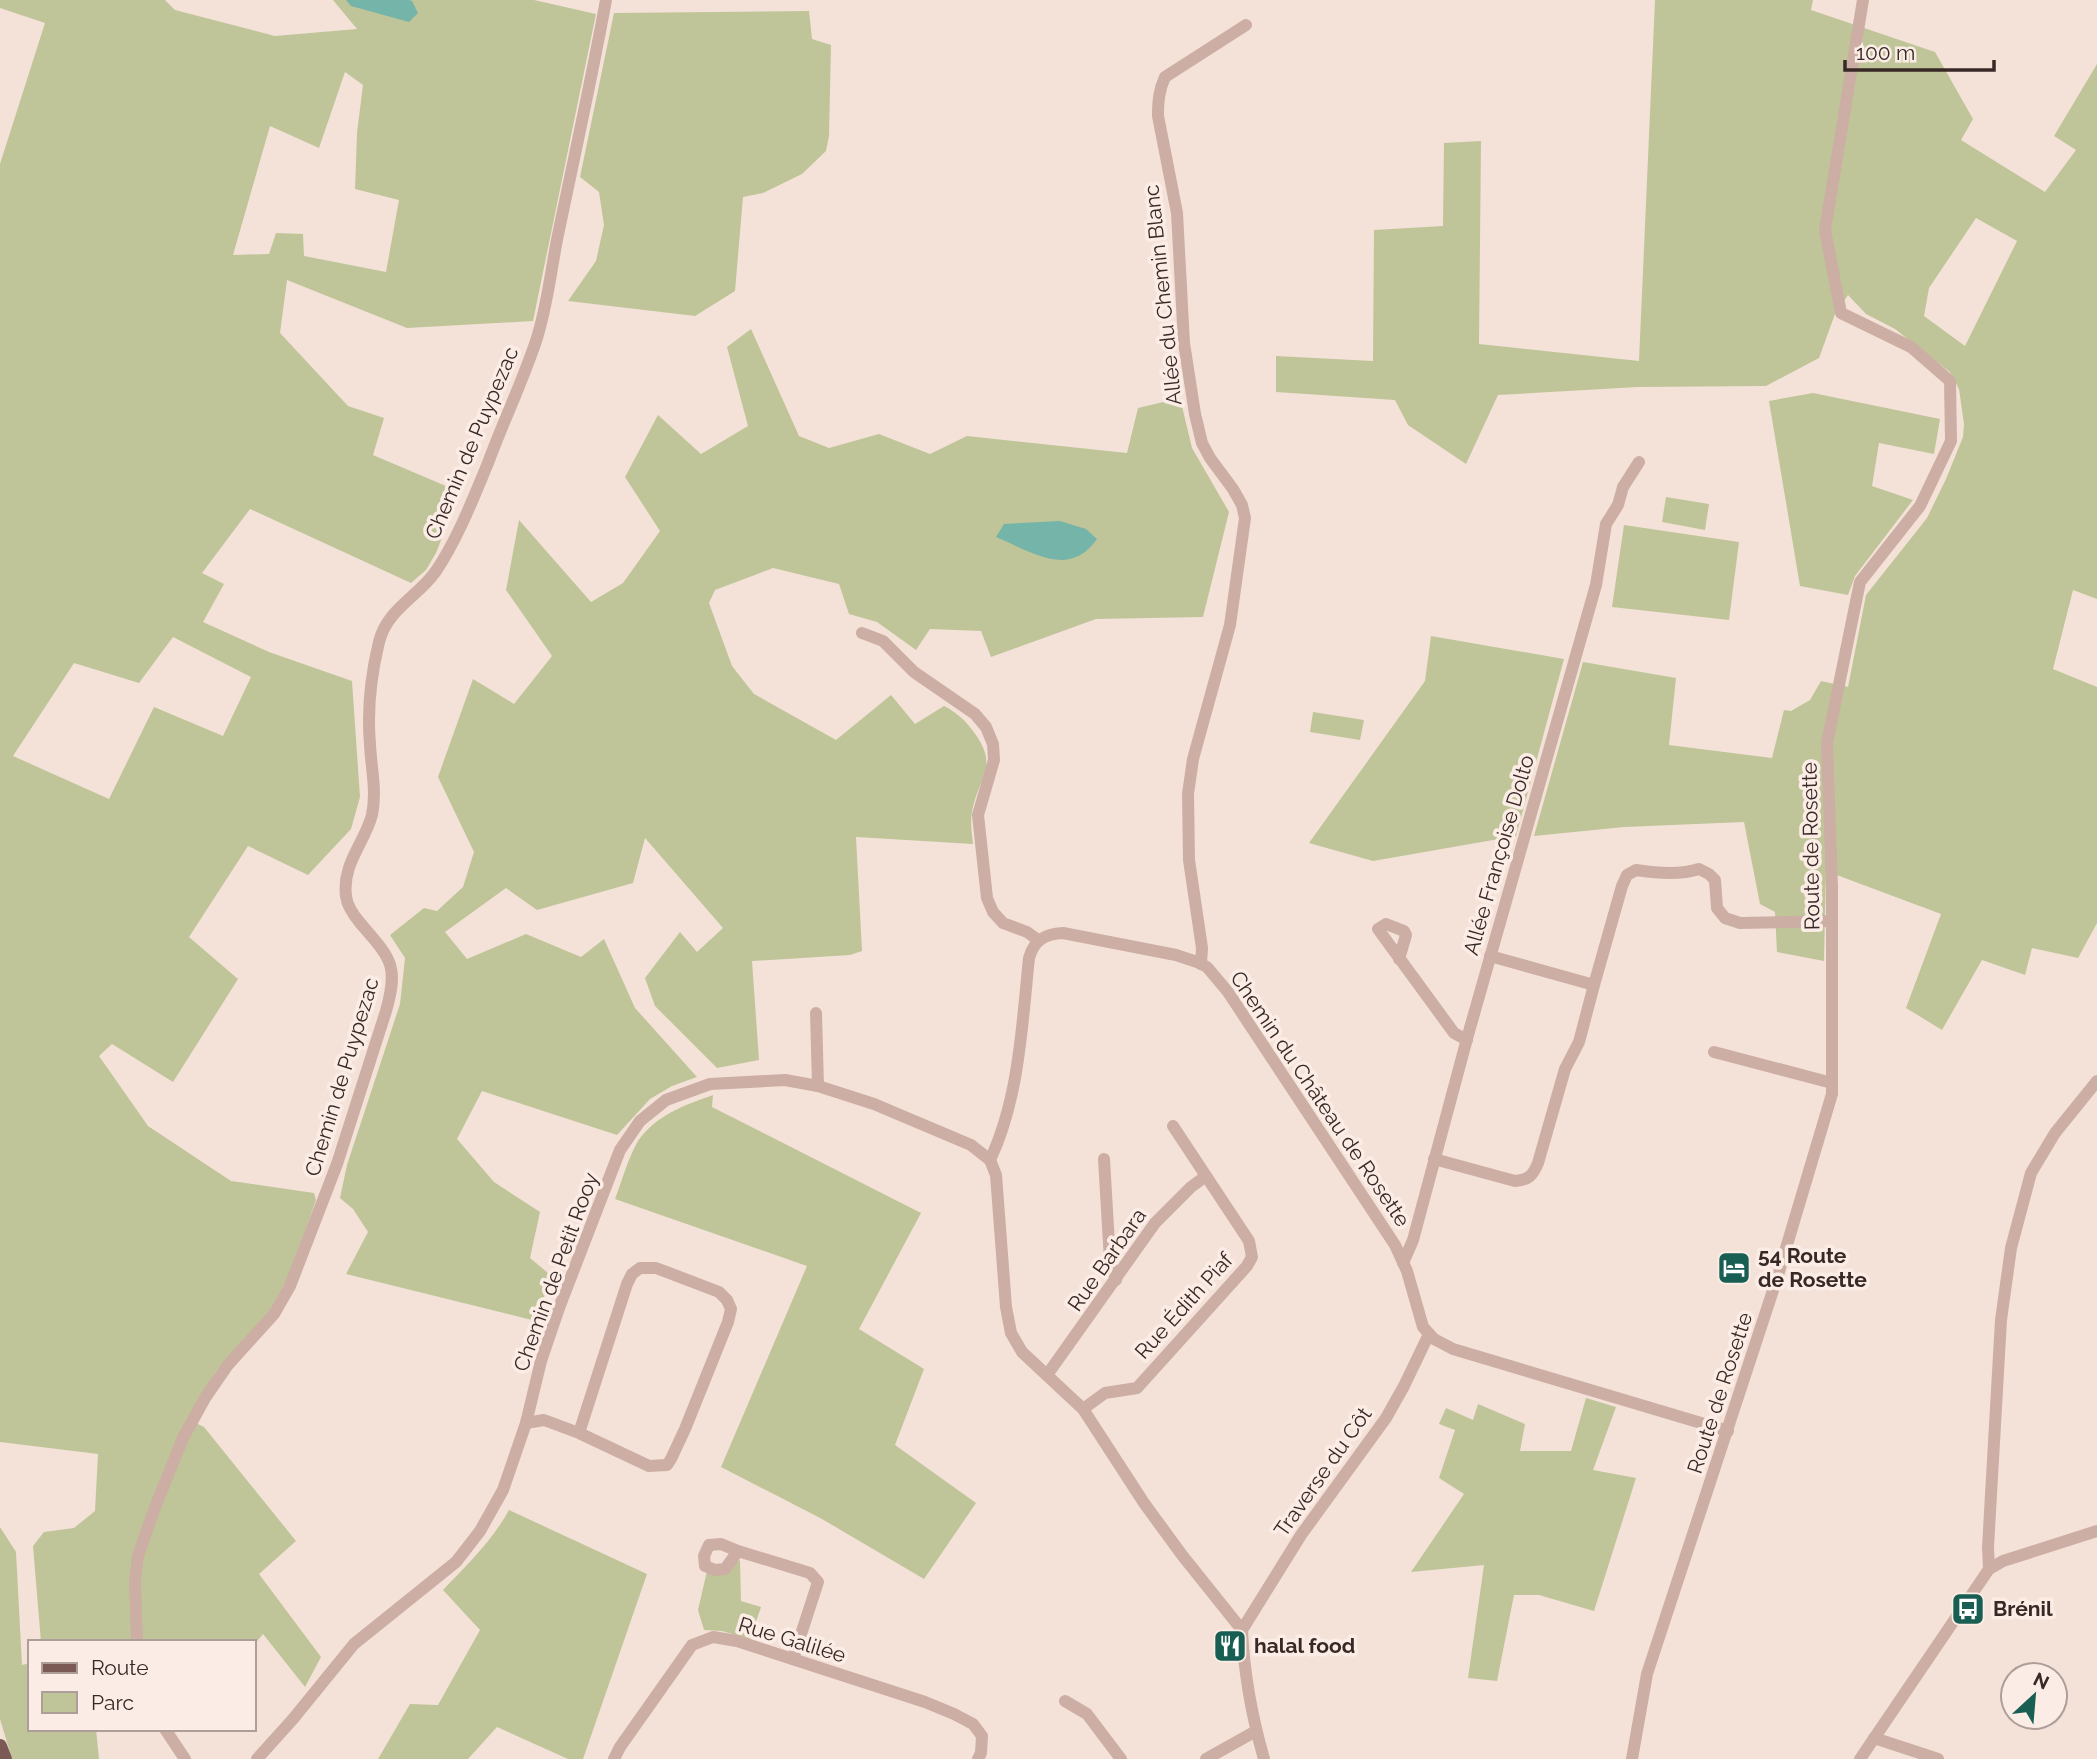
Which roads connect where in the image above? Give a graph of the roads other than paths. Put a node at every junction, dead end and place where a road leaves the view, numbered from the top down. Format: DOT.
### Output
graph roads {
  1 [pos="606,0"];
  2 [pos="1863,0"];
  3 [pos="1246,25"];
  4 [pos="1639,462"];
  5 [pos="862,633"];
  6 [pos="1832,921"];
  7 [pos="1038,940"];
  8 [pos="1490,956"];
  9 [pos="1399,959"];
  10 [pos="1201,964"];
  11 [pos="1594,985"];
  12 [pos="816,1013"];
  13 [pos="1467,1040"];
  14 [pos="1714,1052"];
  15 [pos="2097,1081"];
  16 [pos="1832,1083"];
  17 [pos="818,1086"];
  18 [pos="1173,1126"];
  19 [pos="1104,1159"];
  20 [pos="1434,1159"];
  21 [pos="990,1160"];
  22 [pos="1206,1176"];
  23 [pos="1404,1264"];
  24 [pos="1116,1280"];
  25 [pos="1429,1334"];
  26 [pos="1047,1375"];
  27 [pos="1083,1409"];
  28 [pos="526,1423"];
  29 [pos="1728,1431"];
  30 [pos="579,1433"];
  31 [pos="2097,1531"];
  32 [pos="738,1551"];
  33 [pos="1989,1569"];
  34 [pos="1242,1630"];
  35 [pos="137,1640"];
  36 [pos="793,1659"];
  37 [pos="1065,1700"];
  38 [pos="166,1731"];
  39 [pos="1256,1731"];
  40 [pos="1874,1738"];
  41 [pos="0,1746"];
  42 [pos="5,1759"];
  43 [pos="186,1759"];
  44 [pos="257,1759"];
  45 [pos="614,1759"];
  46 [pos="978,1759"];
  47 [pos="1121,1759"];
  48 [pos="1206,1759"];
  49 [pos="1264,1759"];
  50 [pos="1632,1759"];
  51 [pos="1860,1759"];
  52 [pos="1938,1759"];
  1 -- 35 [label="street, Chemin de Puypezac"];
  2 -- 6 [label="street, Route de Rosette"];
  3 -- 10 [label="street, Allée du Chemin Blanc"];
  4 -- 8 [label="street, Allée Françoise Dolto"];
  5 -- 7 [label="street"];
  6 -- 11 [label="street"];
  6 -- 16 [label="street, Route de Rosette"];
  7 -- 10 [label="street, Chemin du Château de Rosette"];
  7 -- 21 [label="street"];
  8 -- 11 [label="street"];
  8 -- 13 [label="street, Allée Françoise Dolto"];
  9 -- 13 [label="street"];
  10 -- 23 [label="street, Chemin du Château de Rosette"];
  11 -- 20 [label="street"];
  12 -- 17 [label="street"];
  13 -- 20 [label="street, Allée Françoise Dolto"];
  14 -- 16 [label="street"];
  15 -- 33 [label="street"];
  16 -- 29 [label="street, Route de Rosette"];
  17 -- 21 [label="street, Chemin de Petit Rooy"];
  17 -- 28 [label="street, Chemin de Petit Rooy"];
  18 -- 22 [label="street, Rue Édith Piaf"];
  19 -- 24 [label="street"];
  20 -- 23 [label="street, Allée Françoise Dolto"];
  21 -- 26 [label="street"];
  22 -- 24 [label="street, Rue Barbara"];
  22 -- 27 [label="street, Rue Édith Piaf"];
  23 -- 25 [label="street, Chemin du Château de Rosette"];
  24 -- 26 [label="street, Rue Barbara"];
  25 -- 29 [label="street"];
  25 -- 34 [label="street, Traverse du Côt"];
  26 -- 27 [label="street"];
  27 -- 34 [label="street"];
  28 -- 30 [label="street"];
  28 -- 44 [label="street, Chemin de Petit Rooy"];
  29 -- 50 [label="street, Route de Rosette"];
  30 -- 30 [label="street"];
  31 -- 33 [label="street"];
  32 -- 36 [label="street"];
  33 -- 40 [label="street"];
  34 -- 39 [label="street"];
  36 -- 45 [label="street, Rue Galilée"];
  36 -- 46 [label="street, Rue Galilée"];
  37 -- 47 [label="street"];
  38 -- 43 [label="street"];
  39 -- 48 [label="street"];
  39 -- 49 [label="street"];
  40 -- 51 [label="street"];
  40 -- 52 [label="street"];
  41 -- 42 [label="main road"];
}
